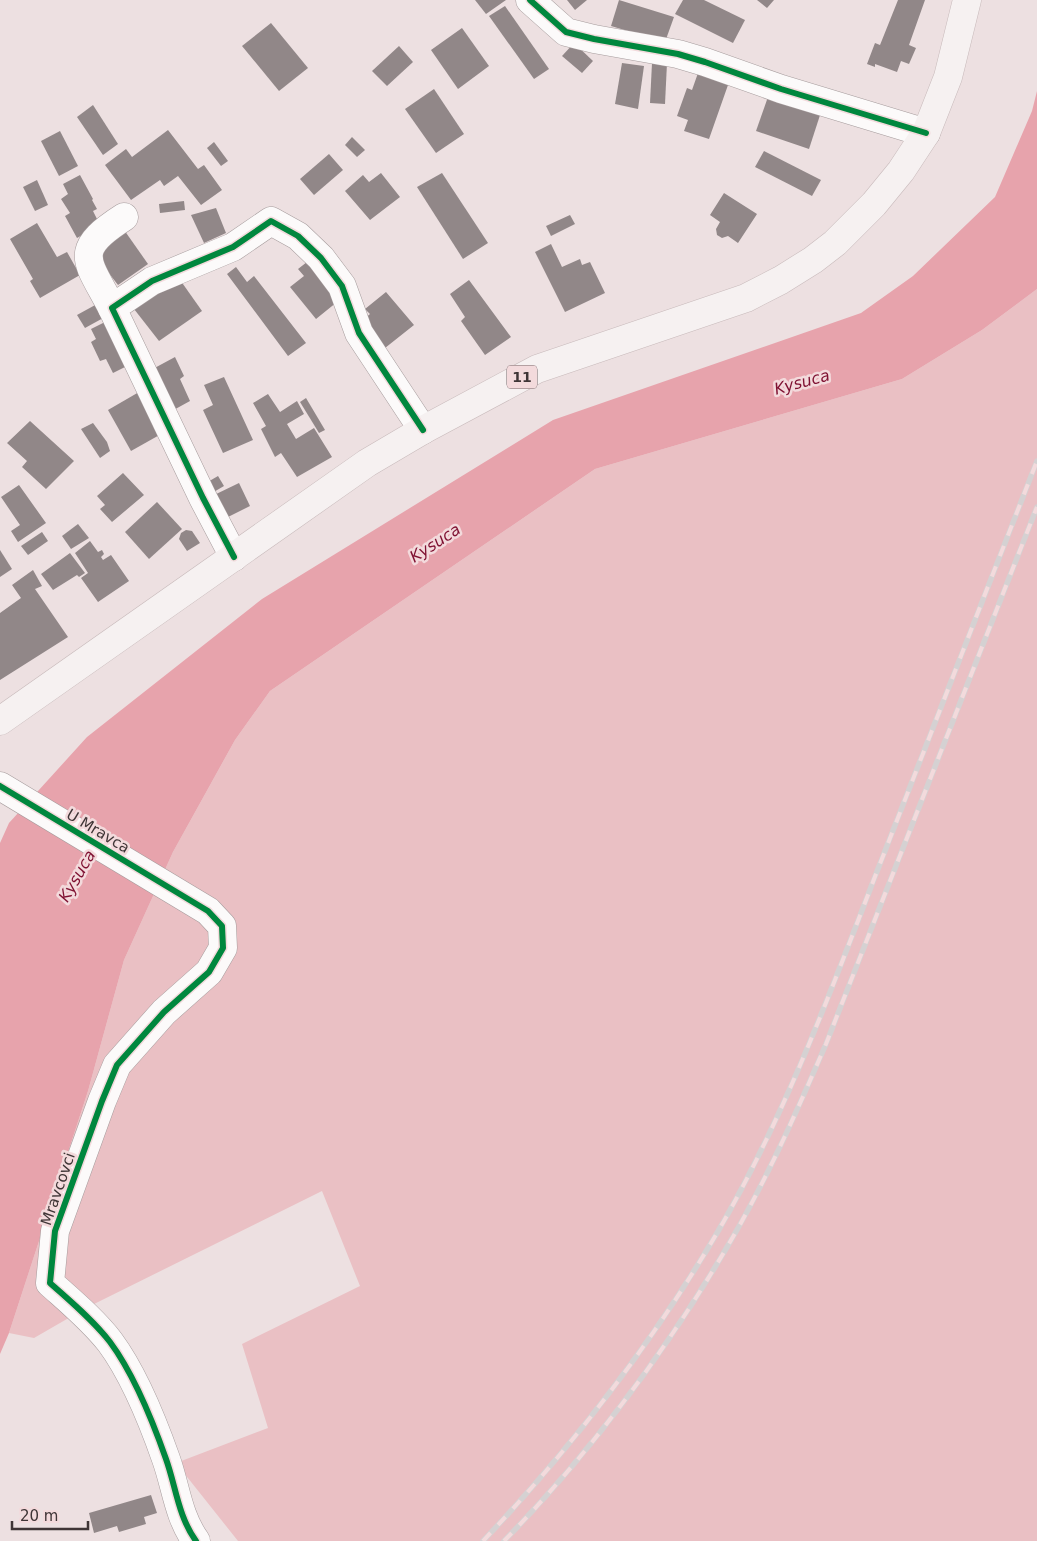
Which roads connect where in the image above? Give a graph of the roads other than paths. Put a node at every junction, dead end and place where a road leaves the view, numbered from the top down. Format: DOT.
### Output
graph roads {
  1 [pos="530,0"];
  2 [pos="967,0"];
  3 [pos="926,133"];
  4 [pos="124,217"];
  5 [pos="112,308"];
  6 [pos="423,430"];
  7 [pos="234,557"];
  8 [pos="0,721"];
  9 [pos="0,786"];
  10 [pos="184,897"];
  11 [pos="196,1541"];
  1 -- 3 [label="street"];
  2 -- 3 [label="main road, 11"];
  3 -- 6 [label="main road, 11"];
  4 -- 5 [label="street"];
  5 -- 6 [label="street"];
  5 -- 7 [label="street"];
  6 -- 7 [label="main road, 11"];
  7 -- 8 [label="main road, 11"];
  9 -- 10 [label="street, U Mravca"];
  10 -- 11 [label="street, Mravcovci"];
}
